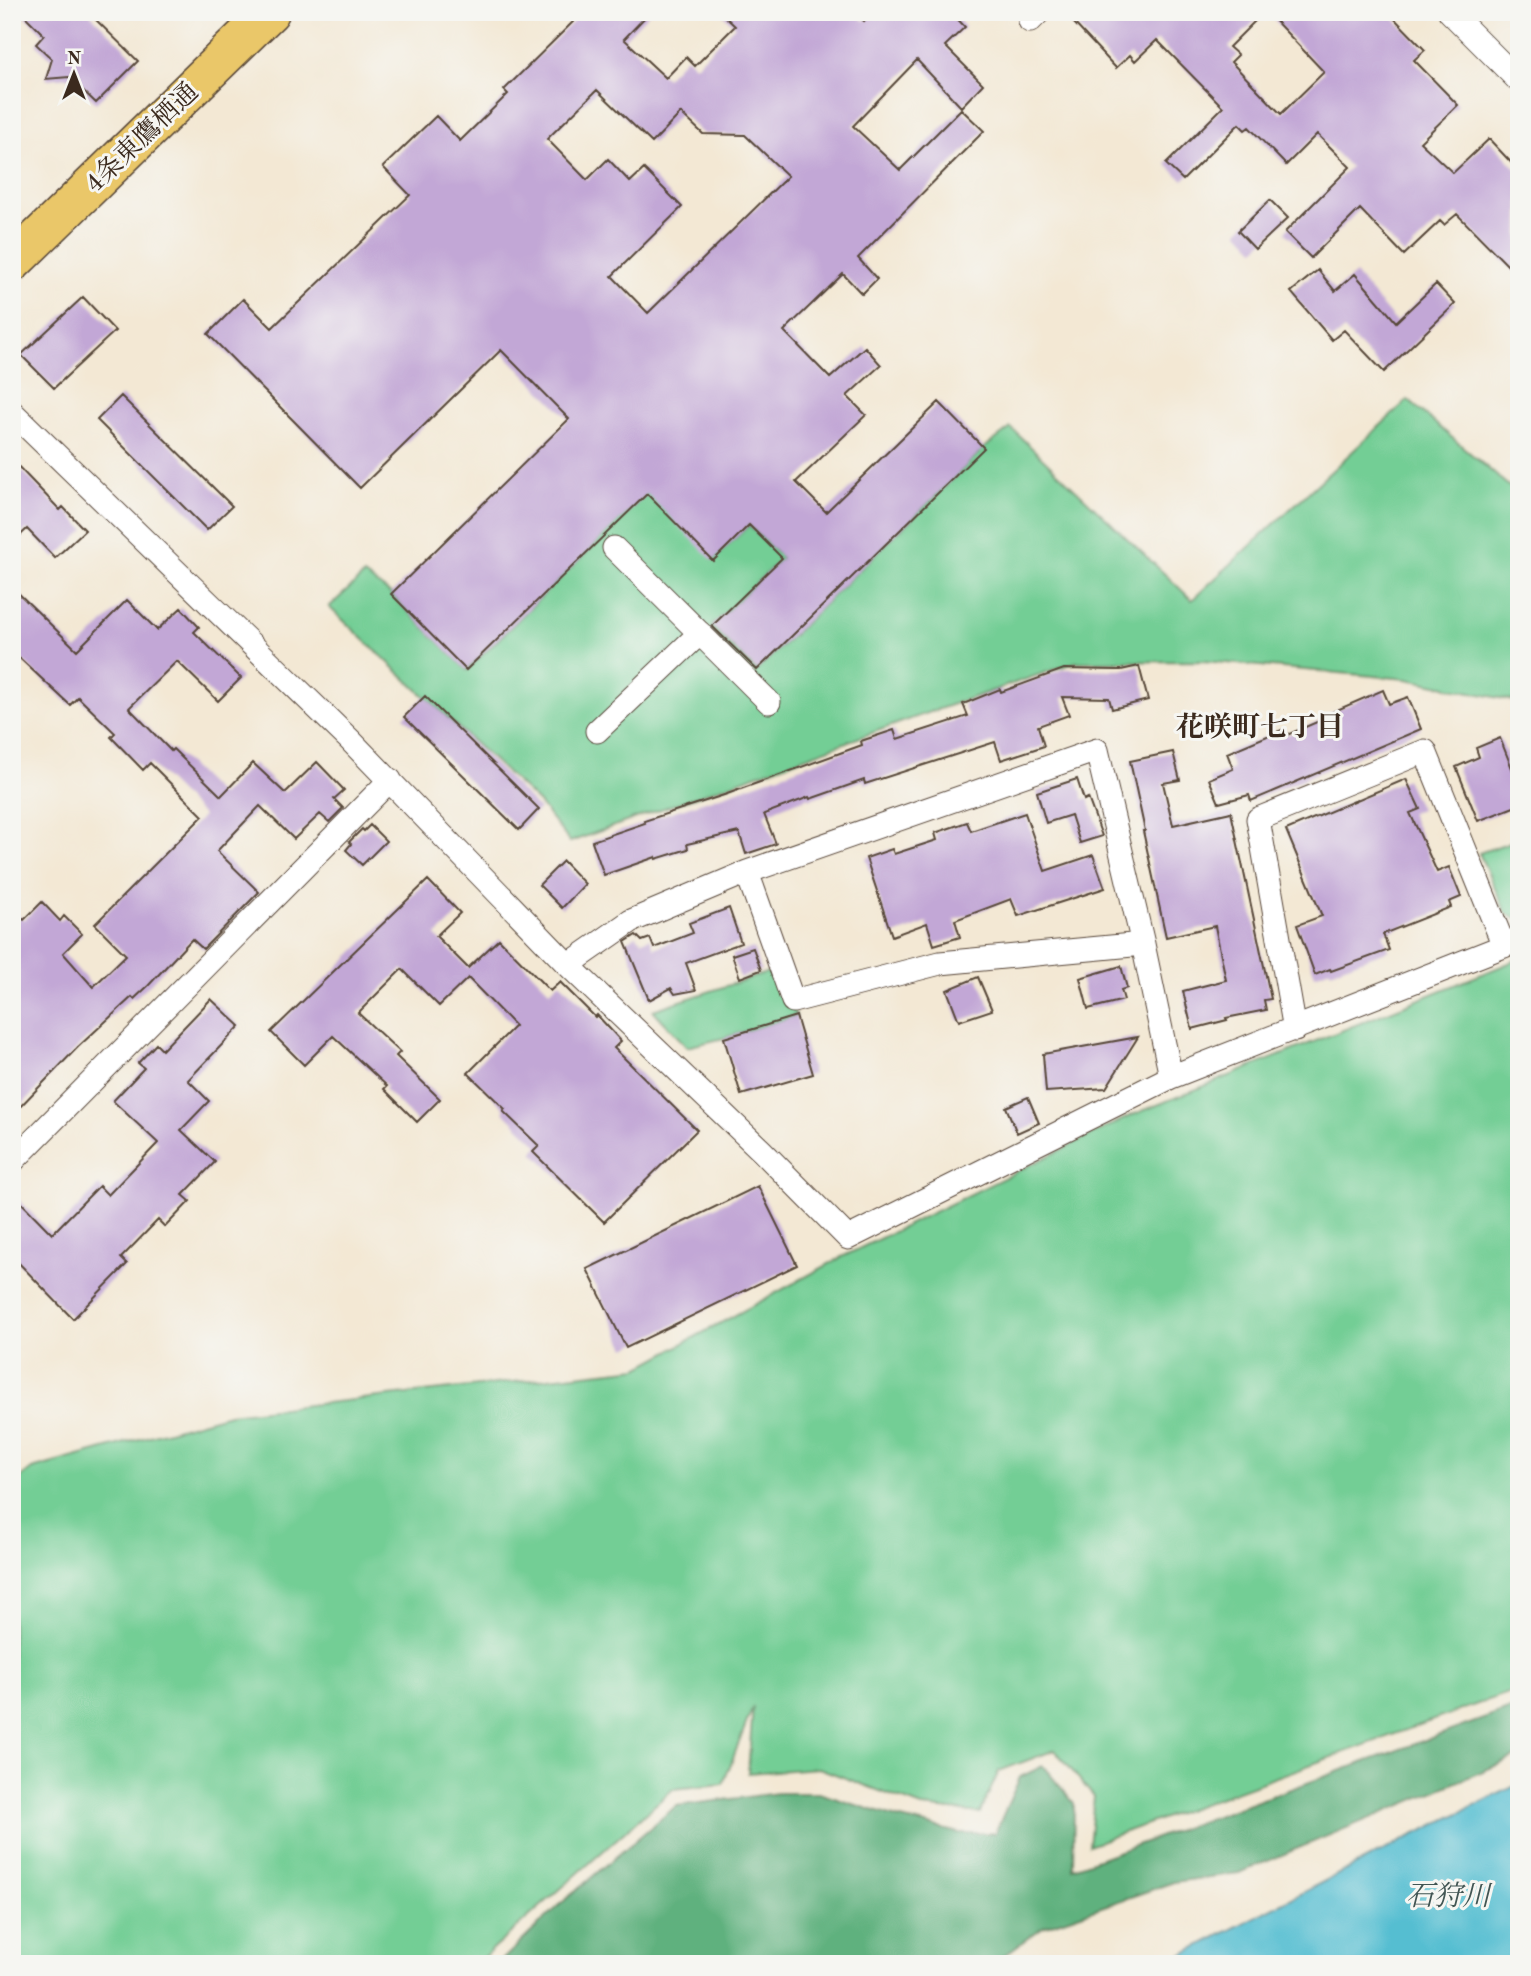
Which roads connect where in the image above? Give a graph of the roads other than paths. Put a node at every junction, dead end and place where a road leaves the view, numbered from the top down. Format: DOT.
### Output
graph roads {
  1 [pos="270,12"];
  2 [pos="1450,12"];
  3 [pos="1519,81"];
  4 [pos="12,263"];
  5 [pos="12,412"];
  6 [pos="614,548"];
  7 [pos="700,633"];
  8 [pos="769,702"];
  9 [pos="597,731"];
  10 [pos="390,780"];
  11 [pos="747,872"];
  12 [pos="1512,943"];
  13 [pos="1143,944"];
  14 [pos="568,965"];
  15 [pos="1294,1030"];
  16 [pos="1171,1077"];
  17 [pos="12,1162"];
  1 -- 4 [label="highway, 4条東鷹栖通"];
  2 -- 3 [label="street"];
  5 -- 10 [label="street"];
  6 -- 7 [label="street"];
  7 -- 8 [label="street"];
  7 -- 9 [label="street"];
  10 -- 14 [label="street"];
  10 -- 17 [label="street"];
  11 -- 13 [label="street"];
  11 -- 13 [label="street"];
  11 -- 14 [label="street"];
  12 -- 15 [label="street"];
  12 -- 15 [label="street"];
  13 -- 16 [label="street"];
  14 -- 16 [label="street"];
  15 -- 16 [label="street"];
}
